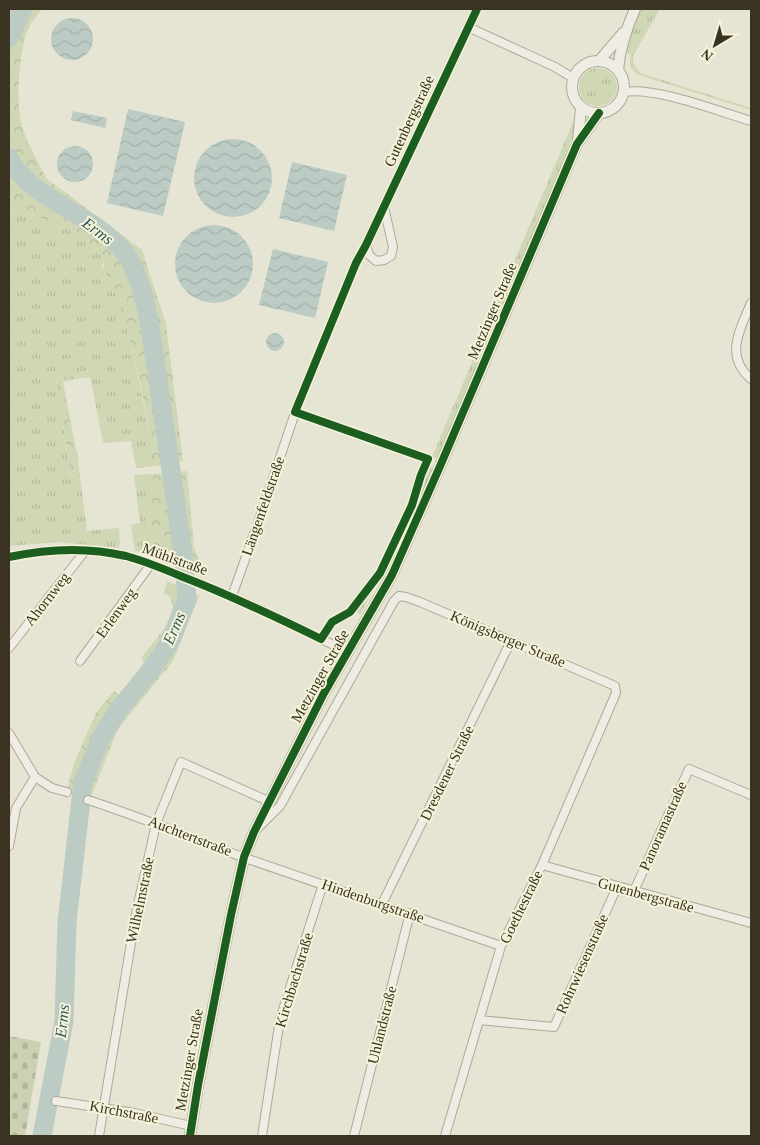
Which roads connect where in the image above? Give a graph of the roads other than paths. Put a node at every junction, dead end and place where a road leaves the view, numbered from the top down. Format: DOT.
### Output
graph roads {
  1 [pos="477,9"];
  2 [pos="636,9"];
  3 [pos="468,26"];
  4 [pos="625,30"];
  5 [pos="599,60"];
  6 [pos="618,70"];
  7 [pos="573,78"];
  8 [pos="624,92"];
  9 [pos="581,107"];
  10 [pos="599,113"];
  11 [pos="751,121"];
  12 [pos="578,144"];
  13 [pos="384,207"];
  14 [pos="751,303"];
  15 [pos="751,379"];
  16 [pos="294,416"];
  17 [pos="85,551"];
  18 [pos="9,557"];
  19 [pos="151,564"];
  20 [pos="232,596"];
  21 [pos="399,596"];
  22 [pos="511,641"];
  23 [pos="9,648"];
  24 [pos="348,652"];
  25 [pos="80,662"];
  26 [pos="615,686"];
  27 [pos="9,733"];
  28 [pos="35,777"];
  29 [pos="67,792"];
  30 [pos="751,795"];
  31 [pos="88,800"];
  32 [pos="268,801"];
  33 [pos="156,824"];
  34 [pos="254,832"];
  35 [pos="9,846"];
  36 [pos="244,857"];
  37 [pos="542,865"];
  38 [pos="323,884"];
  39 [pos="617,887"];
  40 [pos="634,890"];
  41 [pos="382,904"];
  42 [pos="410,914"];
  43 [pos="751,923"];
  44 [pos="501,946"];
  45 [pos="479,1020"];
  46 [pos="56,1101"];
  47 [pos="104,1107"];
  48 [pos="191,1131"];
  49 [pos="99,1136"];
  50 [pos="262,1136"];
  51 [pos="354,1136"];
  52 [pos="445,1136"];
  1 -- 3 [label="street, Gutenbergstraße"];
  2 -- 4 [label="street"];
  3 -- 7 [label="street"];
  3 -- 13 [label="street, Gutenbergstraße"];
  4 -- 5 [label="street"];
  4 -- 6 [label="street"];
  5 -- 6 [label="street"];
  5 -- 7 [label="street"];
  6 -- 8 [label="street"];
  7 -- 9 [label="street"];
  8 -- 10 [label="street"];
  8 -- 11 [label="street"];
  9 -- 10 [label="street"];
  9 -- 12 [label="street, Metzinger Straße"];
  10 -- 12 [label="street, Metzinger Straße"];
  12 -- 24 [label="street, Metzinger Straße"];
  13 -- 13 [label="street, Gutenbergstraße"];
  14 -- 15 [label="street"];
  16 -- 20 [label="street, Längenfeldstraße"];
  17 -- 18 [label="street, Mühlstraße"];
  17 -- 19 [label="street, Mühlstraße"];
  17 -- 23 [label="street, Ahornweg"];
  19 -- 20 [label="street, Mühlstraße"];
  19 -- 25 [label="street, Erlenweg"];
  20 -- 24 [label="street, Mühlstraße"];
  21 -- 22 [label="street, Königsberger Straße"];
  21 -- 34 [label="street, Metzinger Straße"];
  22 -- 26 [label="street, Königsberger Straße"];
  22 -- 41 [label="street, Dresdener Straße"];
  24 -- 32 [label="street, Metzinger Straße"];
  26 -- 37 [label="street, Goethestraße"];
  27 -- 28 [label="street"];
  28 -- 29 [label="street"];
  28 -- 35 [label="street"];
  30 -- 40 [label="street, Panoramastraße"];
  31 -- 33 [label="street, Auchtertstraße"];
  32 -- 33 [label="street, Wilhelmstraße"];
  32 -- 34 [label="street, Metzinger Straße"];
  33 -- 36 [label="street, Auchtertstraße"];
  33 -- 47 [label="street, Wilhelmstraße"];
  34 -- 36 [label="street, Metzinger Straße"];
  36 -- 38 [label="street, Hindenburgstraße"];
  36 -- 48 [label="street, Metzinger Straße"];
  37 -- 39 [label="street, Gutenbergstraße"];
  37 -- 44 [label="street, Goethestraße"];
  38 -- 41 [label="street, Hindenburgstraße"];
  38 -- 50 [label="street, Kirchbachstraße"];
  39 -- 40 [label="street, Gutenbergstraße"];
  39 -- 45 [label="street, Rohrwiesenstraße"];
  40 -- 43 [label="street, Gutenbergstraße"];
  41 -- 42 [label="street, Hindenburgstraße"];
  42 -- 44 [label="street, Hindenburgstraße"];
  42 -- 51 [label="street, Uhlandstraße"];
  44 -- 45 [label="street, Goethestraße"];
  45 -- 52 [label="street, Goethestraße"];
  46 -- 47 [label="street, Kirchstraße"];
  47 -- 48 [label="street, Kirchstraße"];
  47 -- 49 [label="street, Wilhelmstraße"];
}
